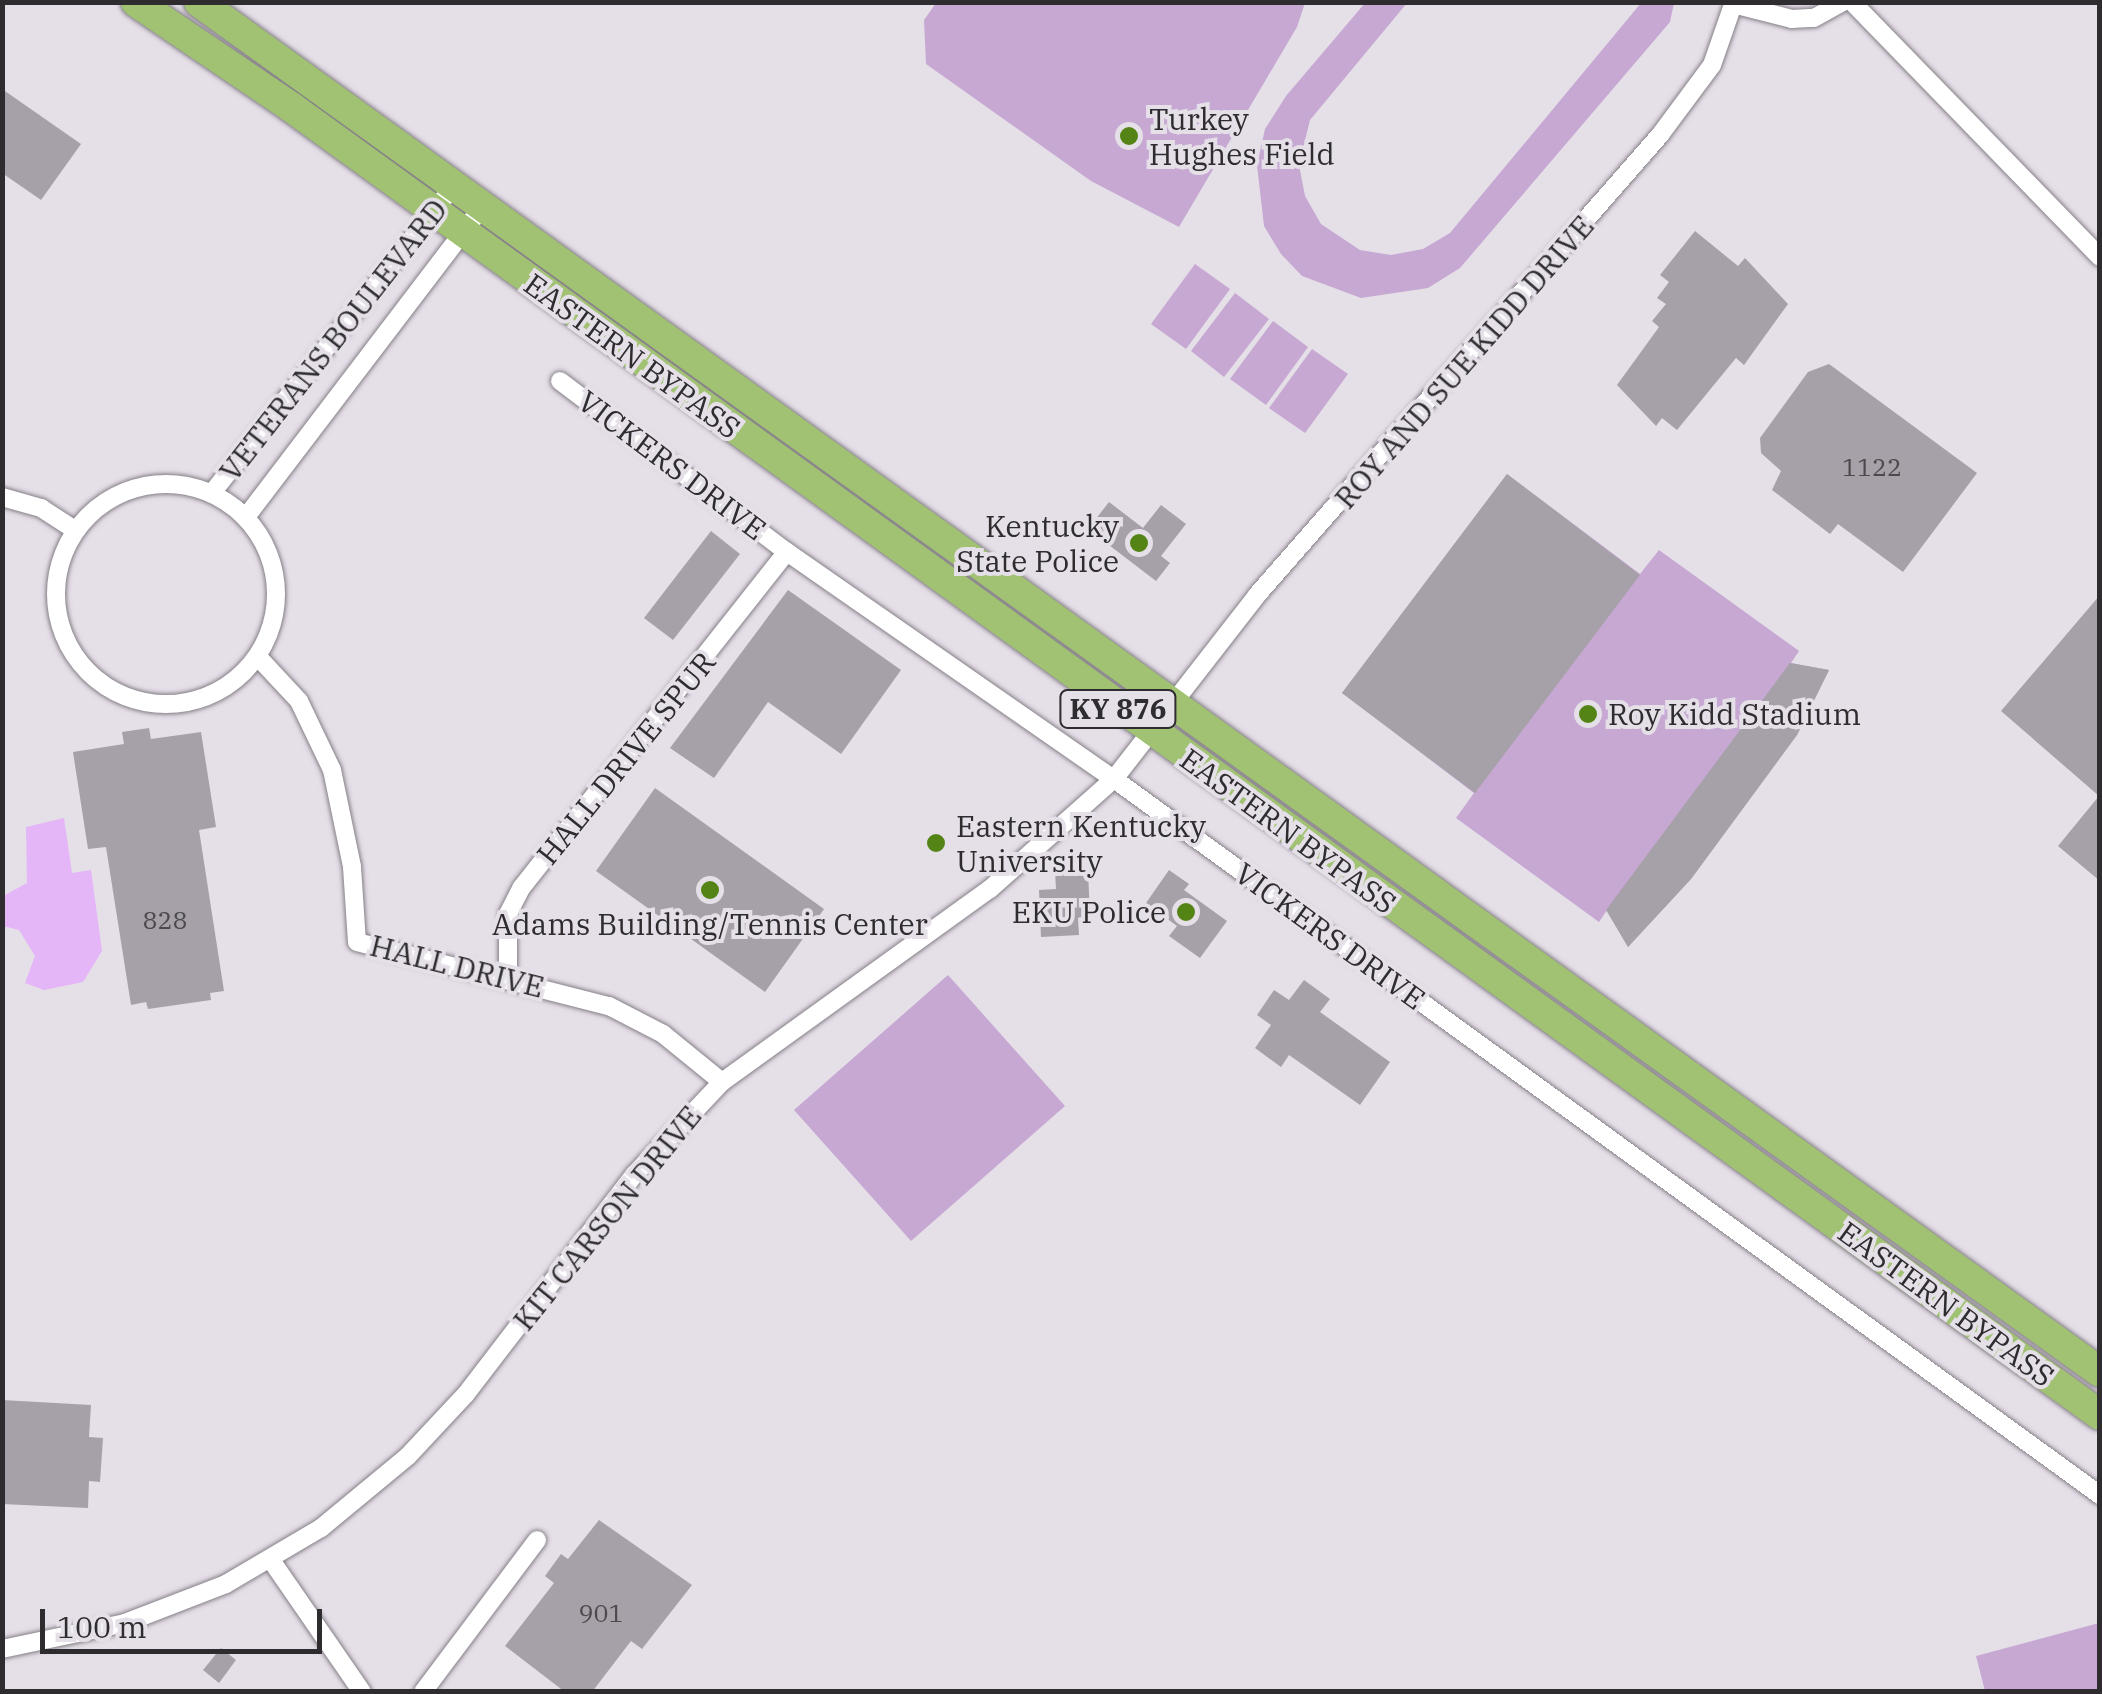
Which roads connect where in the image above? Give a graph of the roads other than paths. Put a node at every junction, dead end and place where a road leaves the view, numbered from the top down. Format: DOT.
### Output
graph roads {
  1 [pos="136,2"];
  2 [pos="199,2"];
  3 [pos="1843,2"];
  4 [pos="1852,2"];
  5 [pos="1734,3"];
  6 [pos="454,186"];
  7 [pos="482,206"];
  8 [pos="435,214"];
  9 [pos="463,234"];
  10 [pos="2100,257"];
  11 [pos="560,380"];
  12 [pos="212,493"];
  13 [pos="2,497"];
  14 [pos="246,517"];
  15 [pos="75,530"];
  16 [pos="786,552"];
  17 [pos="258,658"];
  18 [pos="1169,703"];
  19 [pos="1148,731"];
  20 [pos="1114,779"];
  21 [pos="508,978"];
  22 [pos="722,1082"];
  23 [pos="2100,1372"];
  24 [pos="2100,1415"];
  25 [pos="2100,1495"];
  26 [pos="537,1540"];
  27 [pos="272,1560"];
  28 [pos="2,1649"];
  29 [pos="362,1692"];
  30 [pos="423,1692"];
  1 -- 8 [label="main road, EASTERN BYPASS / KY 876"];
  2 -- 6 [label="main road, EASTERN BYPASS / KY 876"];
  3 -- 5 [label="street"];
  4 -- 10 [label="street"];
  5 -- 18 [label="street, ROY AND SUE KIDD DRIVE"];
  6 -- 7 [label="main road, EASTERN BYPASS / KY 876"];
  6 -- 8 [label="street, VETERANS BOULEVARD"];
  7 -- 9 [label="street, VETERANS BOULEVARD"];
  7 -- 18 [label="main road, EASTERN BYPASS / KY 876"];
  8 -- 9 [label="main road, EASTERN BYPASS / KY 876"];
  8 -- 12 [label="street, VETERANS BOULEVARD"];
  9 -- 14 [label="street, VETERANS BOULEVARD"];
  9 -- 19 [label="main road, EASTERN BYPASS / KY 876"];
  11 -- 16 [label="street, VICKERS DRIVE"];
  12 -- 14 [label="street"];
  12 -- 15 [label="street"];
  13 -- 15 [label="street"];
  14 -- 17 [label="street"];
  15 -- 17 [label="street"];
  16 -- 20 [label="street, VICKERS DRIVE"];
  16 -- 21 [label="street, HALL DRIVE SPUR"];
  17 -- 21 [label="street, HALL DRIVE"];
  18 -- 19 [label="street, KIT CARSON DRIVE"];
  18 -- 23 [label="main road, EASTERN BYPASS / KY 876"];
  19 -- 20 [label="street, KIT CARSON DRIVE"];
  19 -- 24 [label="main road, EASTERN BYPASS / KY 876"];
  20 -- 22 [label="street, KIT CARSON DRIVE"];
  20 -- 25 [label="street, VICKERS DRIVE"];
  21 -- 22 [label="street, HALL DRIVE"];
  22 -- 27 [label="street, KIT CARSON DRIVE"];
  26 -- 30 [label="street"];
  27 -- 28 [label="street, KIT CARSON DRIVE"];
  27 -- 29 [label="street"];
}
